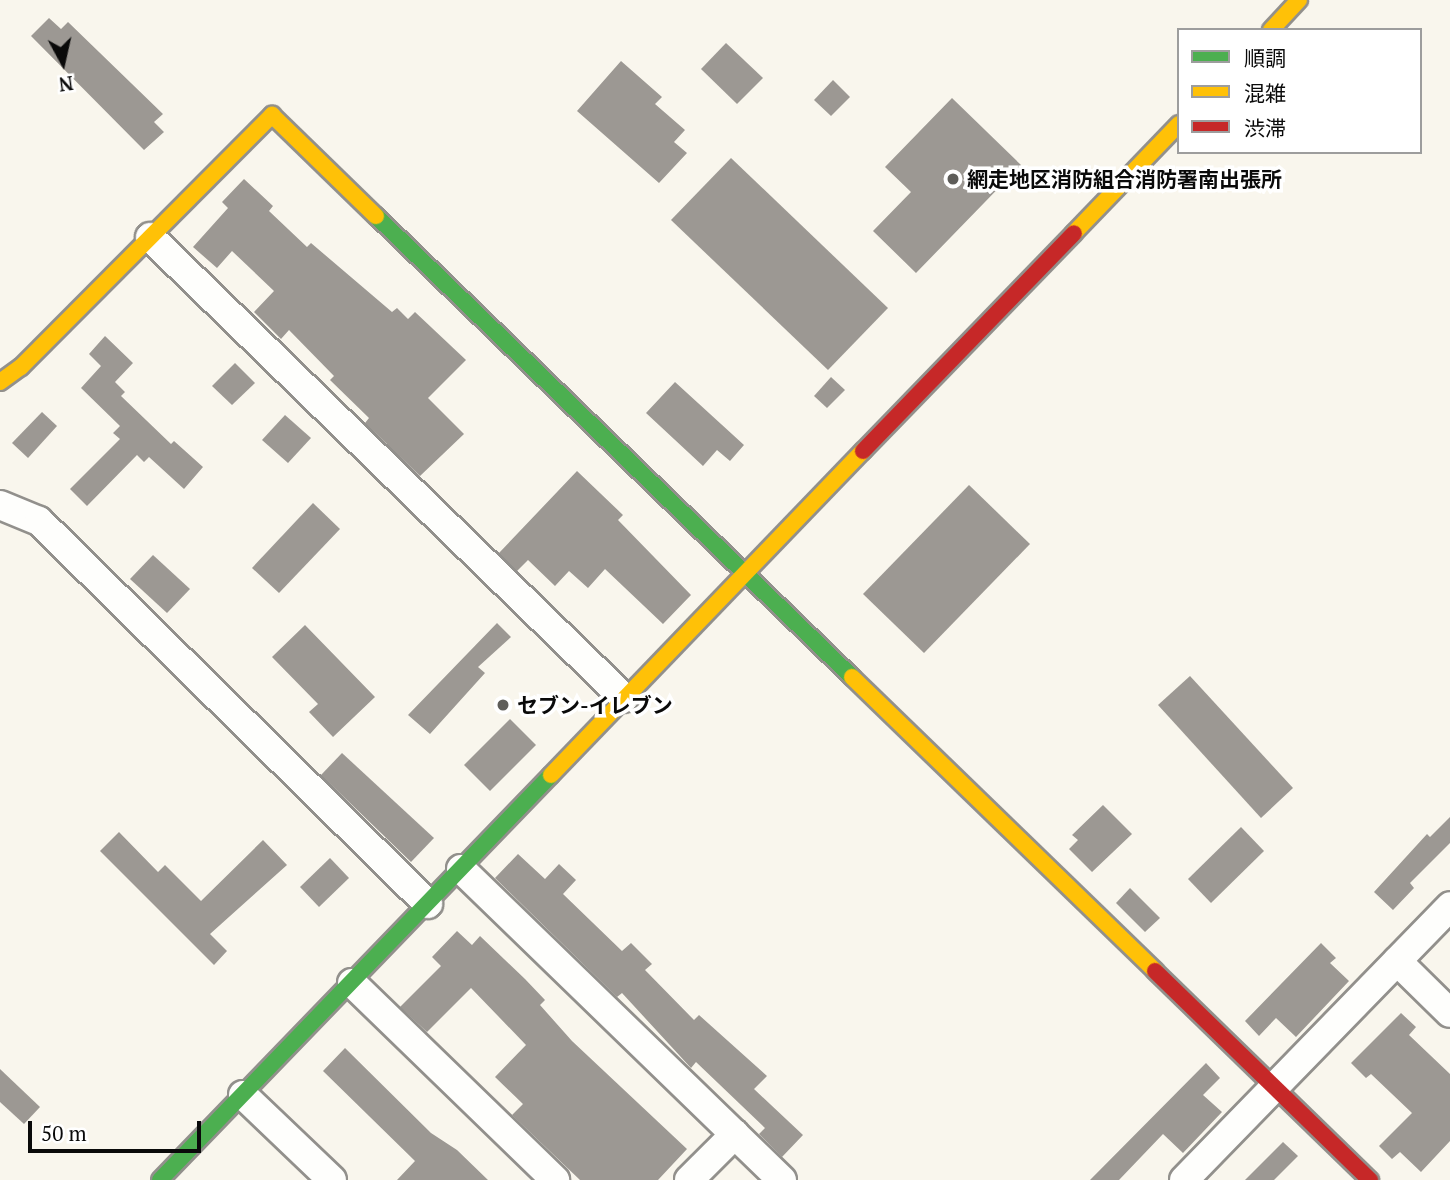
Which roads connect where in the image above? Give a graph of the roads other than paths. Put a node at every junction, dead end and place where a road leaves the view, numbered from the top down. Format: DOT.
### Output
graph roads {
  1 [pos="1299,0"];
  2 [pos="1272,28"];
  3 [pos="1177,126"];
  4 [pos="150,237"];
  5 [pos="0,382"];
  6 [pos="0,505"];
  7 [pos="743,572"];
  8 [pos="624,698"];
  9 [pos="461,869"];
  10 [pos="428,904"];
  11 [pos="1450,906"];
  12 [pos="1397,961"];
  13 [pos="352,984"];
  14 [pos="1450,1013"];
  15 [pos="1273,1088"];
  16 [pos="243,1095"];
  17 [pos="735,1134"];
  18 [pos="160,1180"];
  19 [pos="332,1180"];
  20 [pos="555,1180"];
  21 [pos="689,1180"];
  22 [pos="782,1180"];
  23 [pos="1184,1180"];
  24 [pos="1370,1180"];
  1 -- 2 [label="street"];
  3 -- 7 [label="street"];
  4 -- 5 [label="street"];
  4 -- 7 [label="street"];
  4 -- 8 [label="street"];
  6 -- 10 [label="street"];
  7 -- 8 [label="street"];
  7 -- 15 [label="street"];
  8 -- 9 [label="street"];
  9 -- 10 [label="street"];
  9 -- 17 [label="street"];
  10 -- 13 [label="street"];
  11 -- 12 [label="street"];
  12 -- 14 [label="street"];
  12 -- 15 [label="street"];
  13 -- 16 [label="street"];
  13 -- 20 [label="street"];
  15 -- 23 [label="street"];
  15 -- 24 [label="street"];
  16 -- 18 [label="street"];
  16 -- 19 [label="street"];
  17 -- 21 [label="street"];
  17 -- 22 [label="street"];
}
